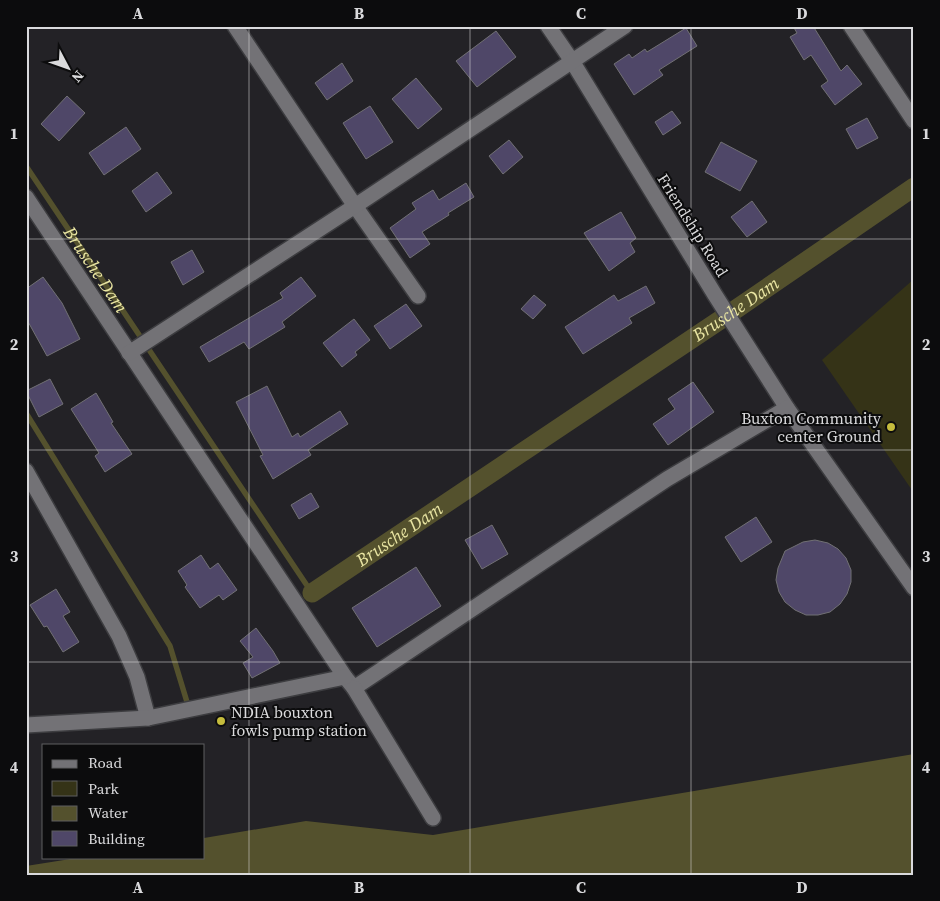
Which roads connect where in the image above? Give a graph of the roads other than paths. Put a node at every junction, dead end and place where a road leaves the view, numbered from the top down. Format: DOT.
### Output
graph roads {
  1 [pos="235,26"];
  2 [pos="548,26"];
  3 [pos="625,26"];
  4 [pos="851,26"];
  5 [pos="572,61"];
  6 [pos="914,121"];
  7 [pos="26,197"];
  8 [pos="355,206"];
  9 [pos="418,296"];
  10 [pos="134,350"];
  11 [pos="788,408"];
  12 [pos="26,471"];
  13 [pos="914,588"];
  14 [pos="349,682"];
  15 [pos="148,718"];
  16 [pos="26,725"];
  17 [pos="433,818"];
  1 -- 8 [label="street"];
  2 -- 5 [label="street, Friendship Road"];
  3 -- 5 [label="street"];
  4 -- 6 [label="street"];
  5 -- 8 [label="street"];
  5 -- 11 [label="street, Friendship Road"];
  7 -- 10 [label="street"];
  8 -- 9 [label="street"];
  8 -- 10 [label="street"];
  10 -- 14 [label="street"];
  11 -- 13 [label="street, Friendship Road"];
  11 -- 14 [label="street"];
  12 -- 15 [label="street"];
  14 -- 15 [label="street"];
  14 -- 17 [label="street"];
  15 -- 16 [label="street"];
}
